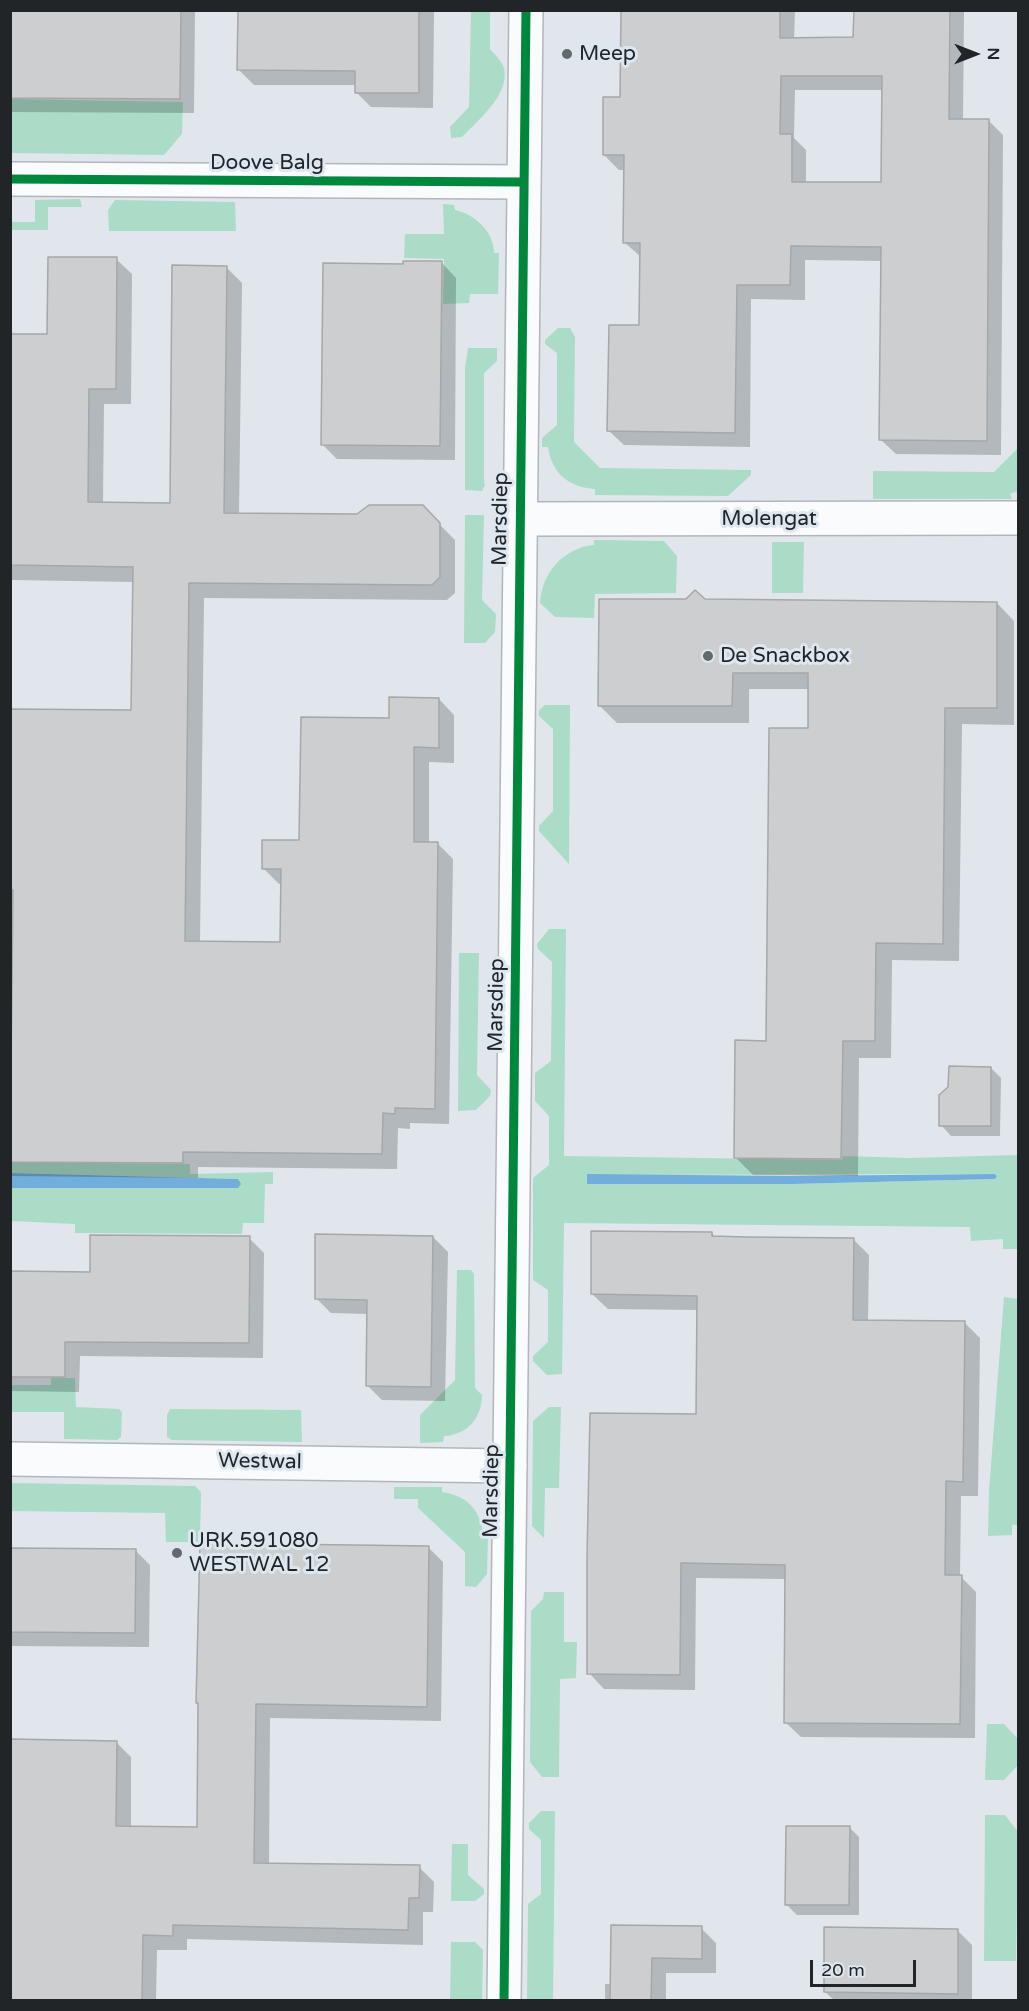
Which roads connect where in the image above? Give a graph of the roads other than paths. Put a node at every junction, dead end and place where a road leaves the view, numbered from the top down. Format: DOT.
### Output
graph roads {
  1 [pos="526,10"];
  2 [pos="10,180"];
  3 [pos="523,182"];
  4 [pos="1018,518"];
  5 [pos="519,519"];
  6 [pos="10,1459"];
  7 [pos="510,1466"];
  8 [pos="504,2001"];
  1 -- 3 [label="street, Marsdiep"];
  2 -- 3 [label="street, Doove Balg"];
  3 -- 5 [label="street, Marsdiep"];
  4 -- 5 [label="street, Molengat"];
  5 -- 7 [label="street, Marsdiep"];
  6 -- 7 [label="street, Westwal"];
  7 -- 8 [label="street, Marsdiep"];
}
